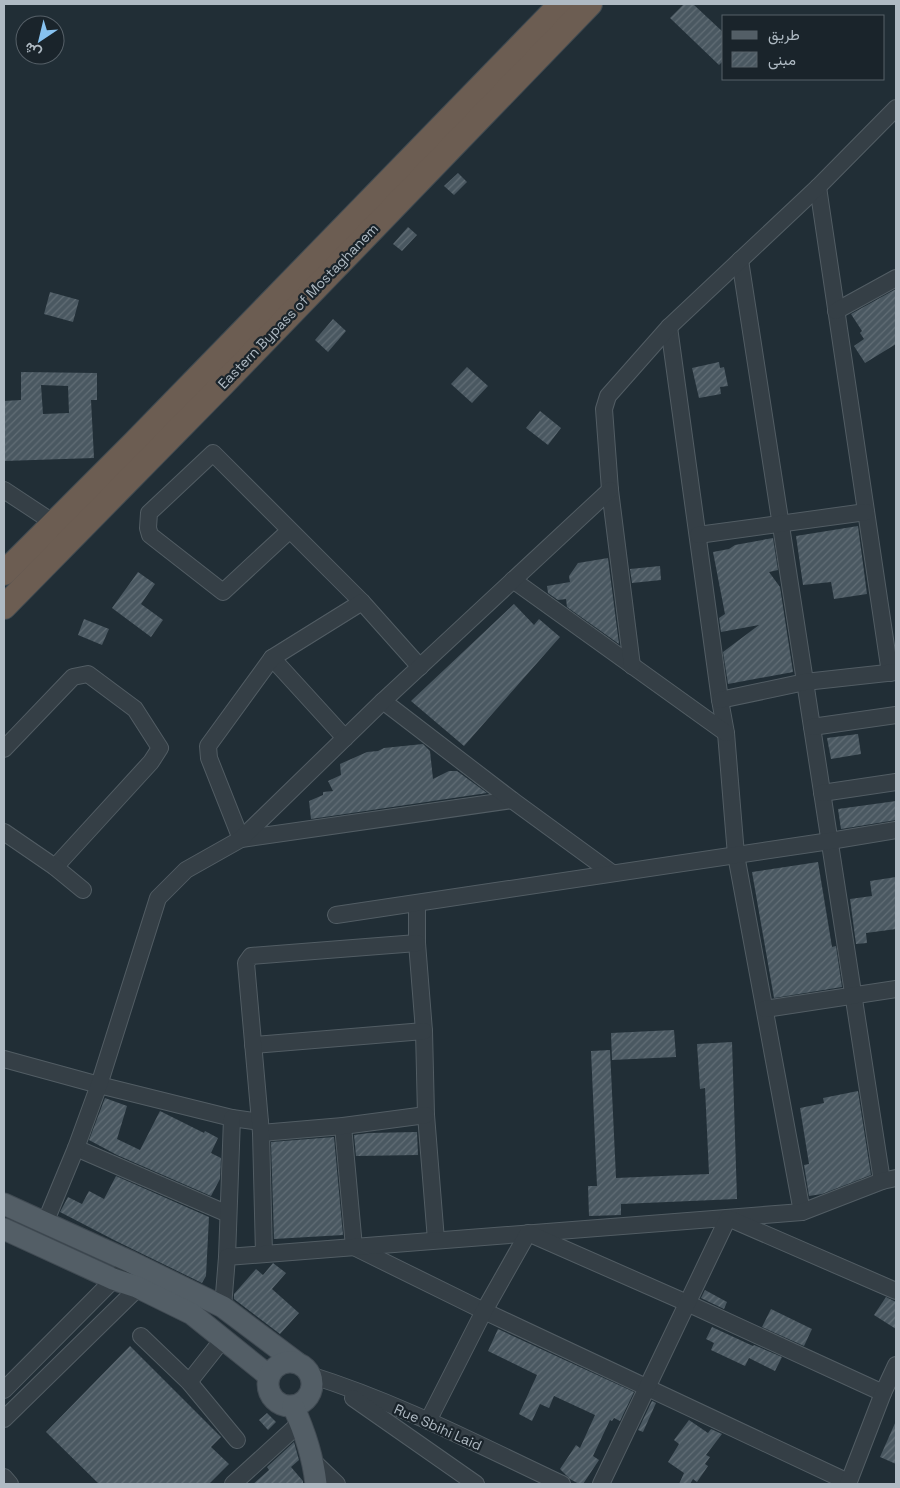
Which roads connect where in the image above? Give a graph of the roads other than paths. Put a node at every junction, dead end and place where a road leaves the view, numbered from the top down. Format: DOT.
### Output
graph roads {
  1 [pos="561,4"];
  2 [pos="590,4"];
  3 [pos="896,108"];
  4 [pos="818,187"];
  5 [pos="740,260"];
  6 [pos="896,278"];
  7 [pos="836,311"];
  8 [pos="670,327"];
  9 [pos="4,490"];
  10 [pos="610,490"];
  11 [pos="866,512"];
  12 [pos="54,523"];
  13 [pos="781,523"];
  14 [pos="290,530"];
  15 [pos="698,535"];
  16 [pos="4,573"];
  17 [pos="513,580"];
  18 [pos="362,602"];
  19 [pos="4,607"];
  20 [pos="272,658"];
  21 [pos="632,666"];
  22 [pos="420,667"];
  23 [pos="893,672"];
  24 [pos="805,682"];
  25 [pos="720,700"];
  26 [pos="383,701"];
  27 [pos="896,715"];
  28 [pos="812,727"];
  29 [pos="726,733"];
  30 [pos="344,738"];
  31 [pos="4,748"];
  32 [pos="896,782"];
  33 [pos="822,793"];
  34 [pos="512,800"];
  35 [pos="896,830"];
  36 [pos="4,832"];
  37 [pos="241,839"];
  38 [pos="830,841"];
  39 [pos="736,855"];
  40 [pos="55,867"];
  41 [pos="612,873"];
  42 [pos="83,890"];
  43 [pos="417,904"];
  44 [pos="336,915"];
  45 [pos="417,943"];
  46 [pos="896,989"];
  47 [pos="854,996"];
  48 [pos="765,1009"];
  49 [pos="424,1031"];
  50 [pos="254,1045"];
  51 [pos="4,1059"];
  52 [pos="99,1085"];
  53 [pos="426,1115"];
  54 [pos="232,1118"];
  55 [pos="343,1126"];
  56 [pos="260,1128"];
  57 [pos="76,1148"];
  58 [pos="889,1180"];
  59 [pos="4,1204"];
  60 [pos="802,1212"];
  61 [pos="228,1214"];
  62 [pos="728,1218"];
  63 [pos="46,1223"];
  64 [pos="4,1229"];
  65 [pos="528,1233"];
  66 [pos="436,1240"];
  67 [pos="354,1247"];
  68 [pos="264,1254"];
  69 [pos="227,1257"];
  70 [pos="131,1262"];
  71 [pos="154,1274"];
  72 [pos="113,1279"];
  73 [pos="137,1288"];
  74 [pos="896,1291"];
  75 [pos="687,1303"];
  76 [pos="223,1307"];
  77 [pos="484,1311"];
  78 [pos="141,1336"];
  79 [pos="223,1339"];
  80 [pos="896,1365"];
  81 [pos="312,1373"];
  82 [pos="269,1376"];
  83 [pos="190,1382"];
  84 [pos="647,1388"];
  85 [pos="4,1390"];
  86 [pos="883,1394"];
  87 [pos="297,1414"];
  88 [pos="4,1419"];
  89 [pos="428,1421"];
  90 [pos="237,1440"];
  91 [pos="313,1461"];
  92 [pos="4,1477"];
  93 [pos="848,1483"];
  94 [pos="10,1484"];
  95 [pos="233,1484"];
  96 [pos="316,1484"];
  97 [pos="337,1484"];
  98 [pos="476,1484"];
  99 [pos="562,1484"];
  100 [pos="601,1484"];
  1 -- 12 [label="highway, Eastern Bypass of Mostaghanem"];
  2 -- 19 [label="highway, Eastern Bypass of Mostaghanem"];
  3 -- 4 [label="street"];
  4 -- 5 [label="street"];
  4 -- 7 [label="street"];
  5 -- 8 [label="street"];
  5 -- 13 [label="street"];
  6 -- 7 [label="street"];
  7 -- 11 [label="street"];
  8 -- 10 [label="street"];
  8 -- 15 [label="street"];
  9 -- 12 [label="street"];
  10 -- 17 [label="street"];
  10 -- 21 [label="street"];
  11 -- 13 [label="street"];
  11 -- 23 [label="street"];
  12 -- 16 [label="highway, Eastern Bypass of Mostaghanem"];
  13 -- 15 [label="street"];
  13 -- 24 [label="street"];
  14 -- 14 [label="street"];
  14 -- 18 [label="street"];
  15 -- 25 [label="street"];
  17 -- 21 [label="street"];
  17 -- 22 [label="street"];
  18 -- 20 [label="street"];
  18 -- 22 [label="street"];
  20 -- 30 [label="street"];
  20 -- 37 [label="street"];
  21 -- 29 [label="street"];
  22 -- 26 [label="street"];
  23 -- 24 [label="street"];
  24 -- 25 [label="street"];
  24 -- 28 [label="street"];
  25 -- 29 [label="street"];
  26 -- 30 [label="street"];
  26 -- 34 [label="street"];
  27 -- 28 [label="street"];
  28 -- 33 [label="street"];
  29 -- 39 [label="street"];
  30 -- 37 [label="street"];
  31 -- 40 [label="street"];
  32 -- 33 [label="street"];
  33 -- 38 [label="street"];
  34 -- 37 [label="street"];
  34 -- 41 [label="street"];
  35 -- 38 [label="street"];
  36 -- 40 [label="street"];
  37 -- 52 [label="street"];
  38 -- 39 [label="street"];
  38 -- 47 [label="street"];
  39 -- 41 [label="street"];
  39 -- 48 [label="street"];
  40 -- 42 [label="street"];
  41 -- 43 [label="street"];
  43 -- 44 [label="street"];
  43 -- 45 [label="street"];
  45 -- 49 [label="street"];
  45 -- 50 [label="street"];
  46 -- 47 [label="street"];
  47 -- 48 [label="street"];
  47 -- 58 [label="street"];
  48 -- 60 [label="street"];
  49 -- 50 [label="street"];
  49 -- 53 [label="street"];
  50 -- 56 [label="street"];
  51 -- 52 [label="street"];
  52 -- 54 [label="street"];
  52 -- 57 [label="street"];
  53 -- 55 [label="street"];
  53 -- 66 [label="street"];
  54 -- 56 [label="street"];
  54 -- 61 [label="street"];
  55 -- 56 [label="street"];
  55 -- 67 [label="street"];
  56 -- 68 [label="street"];
  57 -- 61 [label="street"];
  57 -- 63 [label="street"];
  58 -- 60 [label="street"];
  59 -- 63 [label="main road"];
  60 -- 62 [label="street"];
  61 -- 69 [label="street"];
  62 -- 65 [label="street"];
  62 -- 74 [label="street"];
  62 -- 75 [label="street"];
  63 -- 70 [label="main road"];
  64 -- 72 [label="main road"];
  65 -- 66 [label="street"];
  65 -- 75 [label="street"];
  65 -- 77 [label="street"];
  66 -- 67 [label="street"];
  67 -- 68 [label="street"];
  67 -- 77 [label="street"];
  68 -- 69 [label="street"];
  69 -- 76 [label="street"];
  70 -- 71 [label="main road"];
  70 -- 72 [label="street"];
  71 -- 73 [label="street"];
  71 -- 76 [label="main road"];
  72 -- 73 [label="main road"];
  72 -- 85 [label="street"];
  73 -- 79 [label="main road"];
  73 -- 88 [label="street"];
  75 -- 84 [label="street"];
  75 -- 86 [label="street"];
  76 -- 81 [label="main road"];
  77 -- 84 [label="street"];
  77 -- 89 [label="street"];
  78 -- 83 [label="street"];
  79 -- 82 [label="main road"];
  79 -- 83 [label="street"];
  80 -- 86 [label="street"];
  81 -- 82 [label="main road"];
  81 -- 87 [label="main road"];
  81 -- 89 [label="street, Rue Sbihi Laid"];
  81 -- 98 [label="street"];
  82 -- 87 [label="main road"];
  83 -- 90 [label="street"];
  84 -- 93 [label="street"];
  84 -- 100 [label="street"];
  86 -- 93 [label="street"];
  87 -- 91 [label="main road"];
  87 -- 95 [label="street"];
  89 -- 99 [label="street, Rue Sbihi Laid"];
  91 -- 96 [label="main road"];
  91 -- 97 [label="street"];
  92 -- 94 [label="street"];
}
